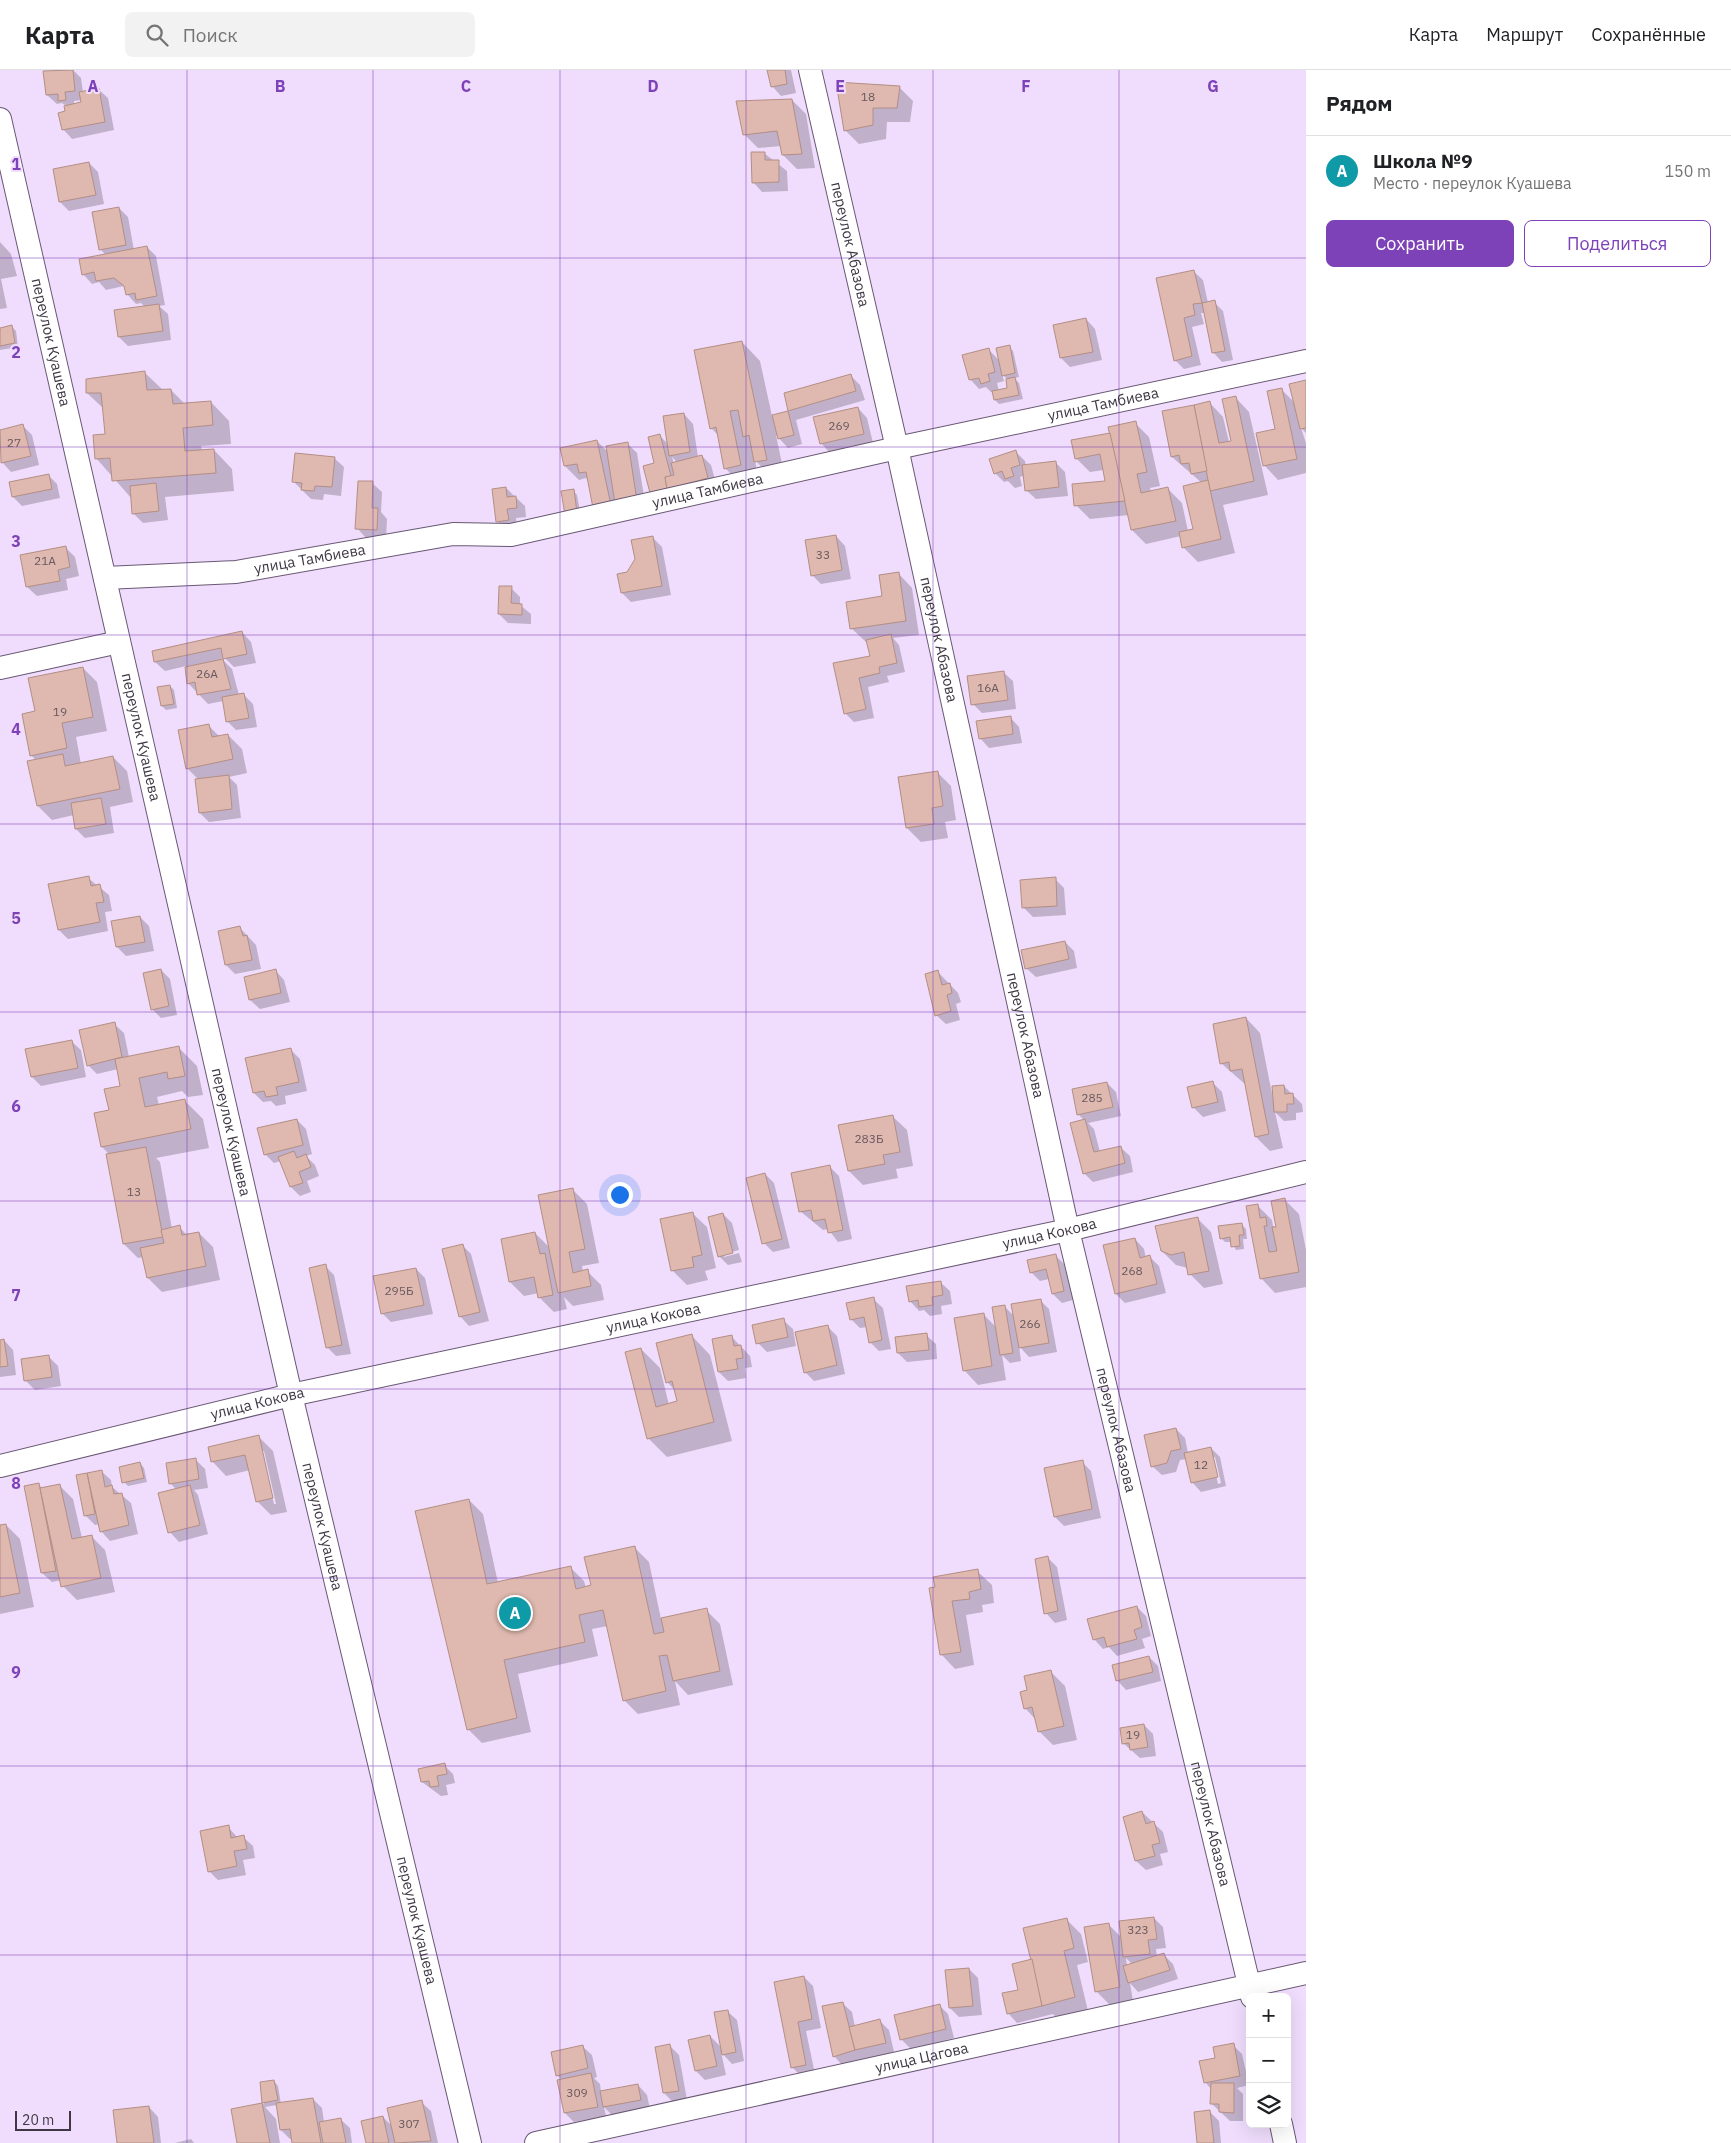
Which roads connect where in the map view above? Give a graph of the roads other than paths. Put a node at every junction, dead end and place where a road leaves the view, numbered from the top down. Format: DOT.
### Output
graph roads {
  1 [pos="810,70"];
  2 [pos="0,119"];
  3 [pos="1306,361"];
  4 [pos="898,448"];
  5 [pos="105,578"];
  6 [pos="120,642"];
  7 [pos="0,668"];
  8 [pos="1306,1172"];
  9 [pos="1068,1230"];
  10 [pos="291,1395"];
  11 [pos="0,1466"];
  12 [pos="1306,1973"];
  13 [pos="1251,1992"];
  14 [pos="1282,2128"];
  15 [pos="470,2143"];
  16 [pos="536,2143"];
  17 [pos="1285,2143"];
  1 -- 4 [label="street, переулок Абазова"];
  2 -- 5 [label="street, переулок Куашева"];
  3 -- 4 [label="street, улица Тамбиева"];
  4 -- 5 [label="street, улица Тамбиева"];
  4 -- 9 [label="street, переулок Абазова"];
  5 -- 6 [label="street, переулок Куашева"];
  6 -- 7 [label="street"];
  6 -- 10 [label="street, переулок Куашева"];
  8 -- 9 [label="street, улица Кокова"];
  9 -- 10 [label="street, улица Кокова"];
  9 -- 13 [label="street, переулок Абазова"];
  10 -- 11 [label="street, улица Кокова"];
  10 -- 15 [label="street, переулок Куашева"];
  12 -- 13 [label="street, улица Цагова"];
  13 -- 16 [label="street, улица Цагова"];
  14 -- 17 [label="street"];
}
